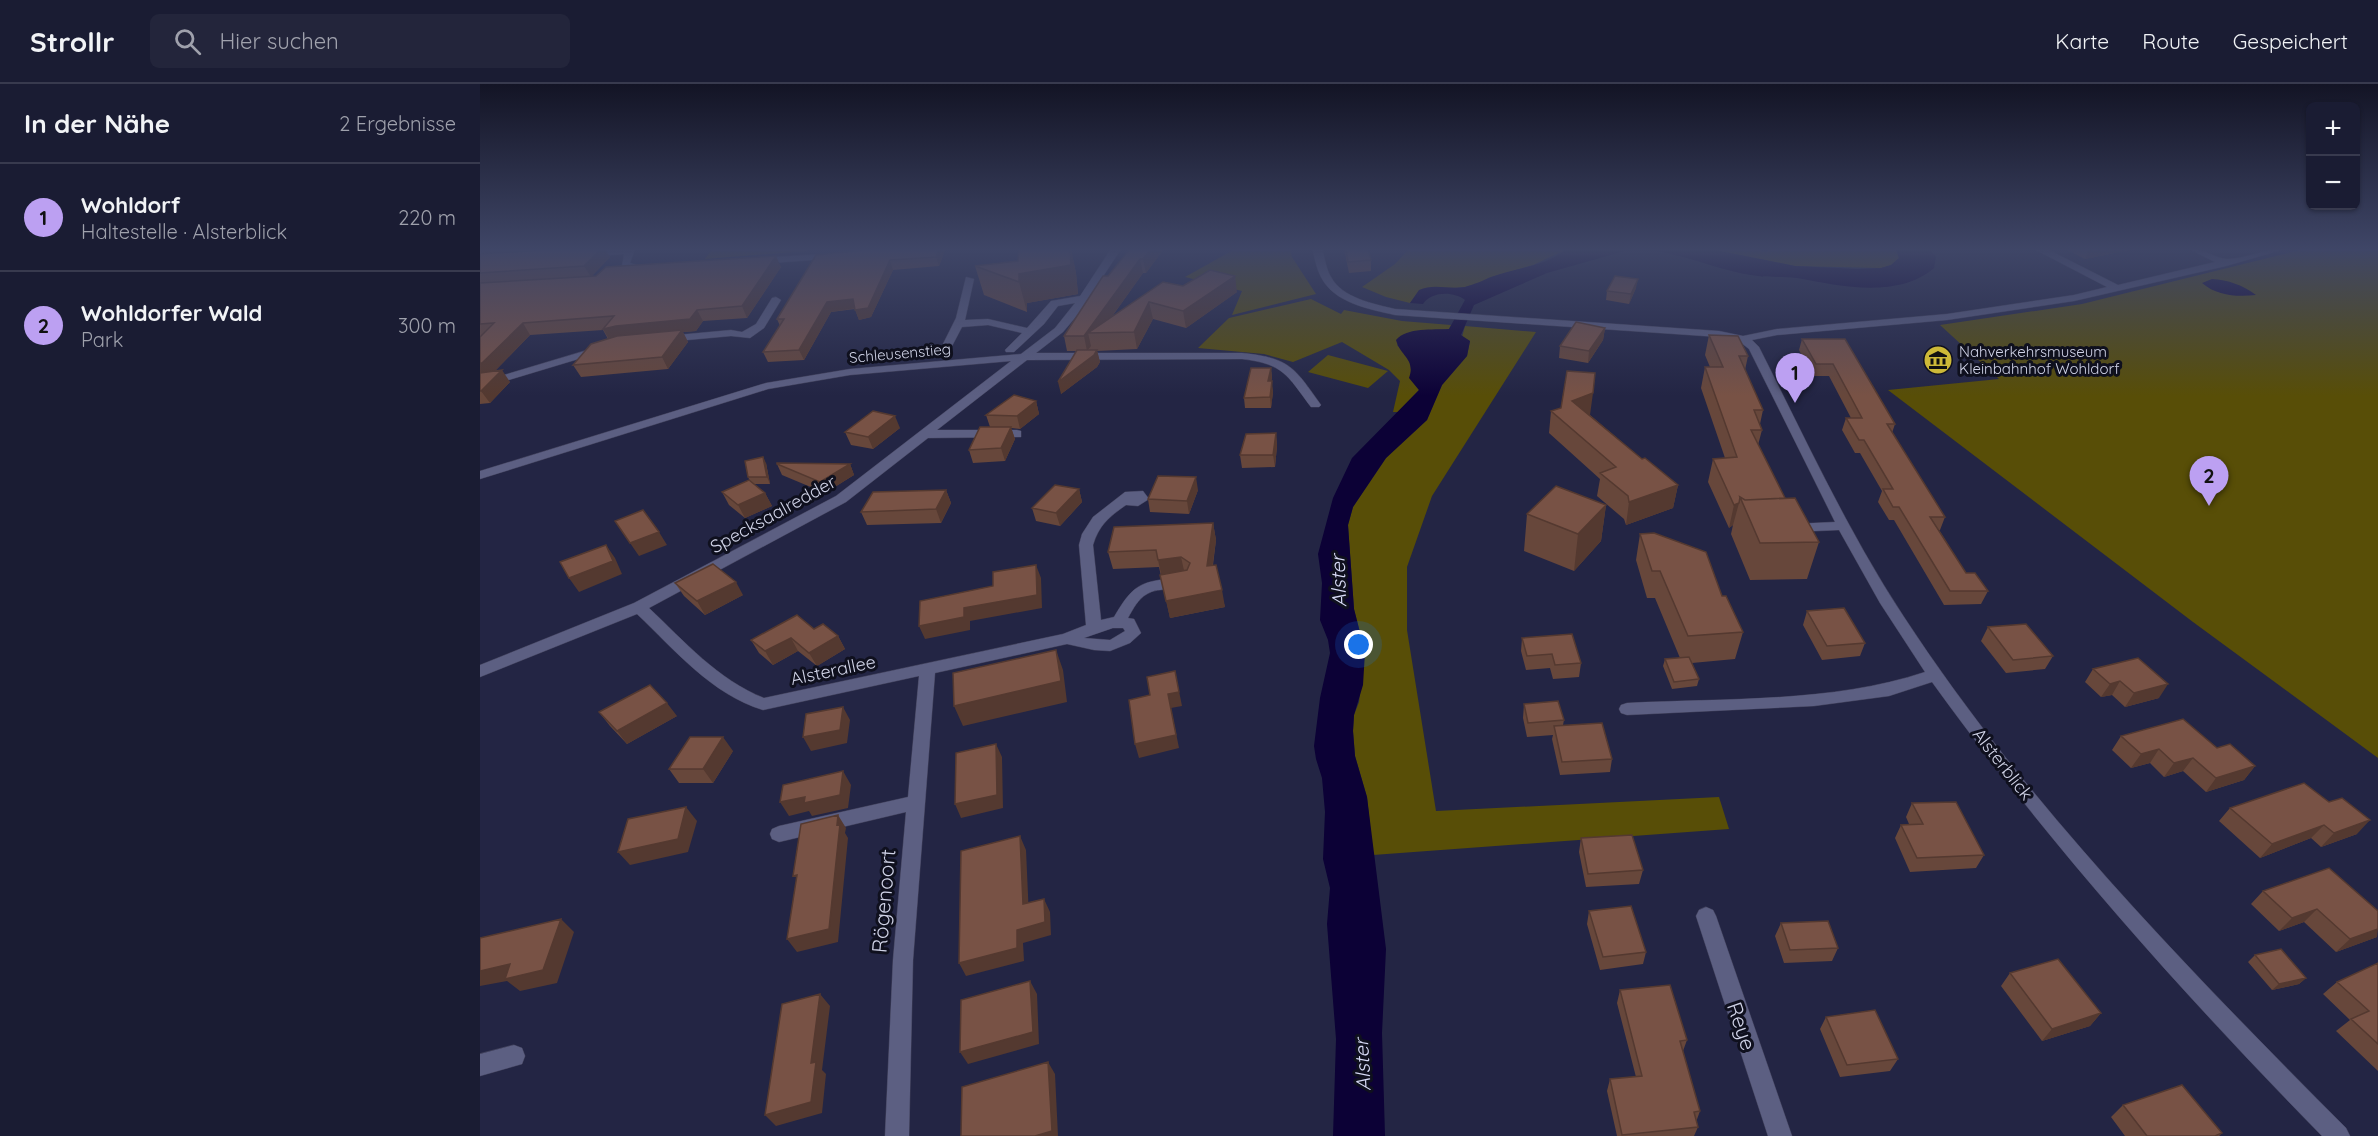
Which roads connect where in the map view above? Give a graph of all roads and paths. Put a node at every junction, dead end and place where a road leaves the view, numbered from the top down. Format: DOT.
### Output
graph roads {
  1 [pos="964,298"];
  2 [pos="1351,298"];
  3 [pos="2073,298"];
  4 [pos="1083,299"];
  5 [pos="776,300"];
  6 [pos="958,324"];
  7 [pos="1029,332"];
  8 [pos="1743,339"];
  9 [pos="658,340"];
  10 [pos="948,344"];
  11 [pos="612,346"];
  12 [pos="1010,351"];
  13 [pos="1024,357"];
  14 [pos="480,382"];
  15 [pos="1315,405"];
  16 [pos="926,434"];
  17 [pos="1017,434"];
  18 [pos="480,475"];
  19 [pos="1126,500"];
  20 [pos="1843,526"];
  21 [pos="1778,529"];
  22 [pos="1185,582"];
  23 [pos="639,607"];
  24 [pos="1119,621"];
  25 [pos="1094,627"];
  26 [pos="1067,639"];
  27 [pos="480,671"];
  28 [pos="927,671"];
  29 [pos="1934,675"];
  30 [pos="1627,709"];
  31 [pos="916,801"];
  32 [pos="779,834"];
  33 [pos="1706,916"];
  34 [pos="514,1056"];
  35 [pos="480,1065"];
  36 [pos="897,1136"];
  37 [pos="1780,1136"];
  38 [pos="2338,1136"];
  1 -- 6 [label="street"];
  2 -- 8 [label="street"];
  3 -- 8 [label="street"];
  4 -- 7 [label="street"];
  4 -- 13 [label="street, Specksaalredder"];
  5 -- 9 [label="street"];
  6 -- 7 [label="street"];
  6 -- 10 [label="street"];
  7 -- 12 [label="street"];
  8 -- 20 [label="street, Alsterblick"];
  11 -- 14 [label="street"];
  13 -- 15 [label="street, Schleusenstieg"];
  13 -- 16 [label="street, Specksaalredder"];
  13 -- 18 [label="street, Schleusenstieg"];
  16 -- 17 [label="street"];
  16 -- 23 [label="street, Specksaalredder"];
  19 -- 25 [label="street"];
  20 -- 21 [label="street"];
  20 -- 29 [label="street, Alsterblick"];
  22 -- 24 [label="street"];
  23 -- 27 [label="street, Specksaalredder"];
  23 -- 28 [label="street, Alsterallee"];
  24 -- 25 [label="street, Alsterallee"];
  24 -- 26 [label="street, Alsterallee"];
  25 -- 26 [label="street, Alsterallee"];
  26 -- 28 [label="street, Alsterallee"];
  28 -- 31 [label="street, Rögenoort"];
  29 -- 30 [label="street"];
  29 -- 38 [label="street, Alsterblick"];
  31 -- 32 [label="street"];
  31 -- 36 [label="street, Rögenoort"];
  33 -- 37 [label="street, Reye"];
  34 -- 35 [label="street"];
}
